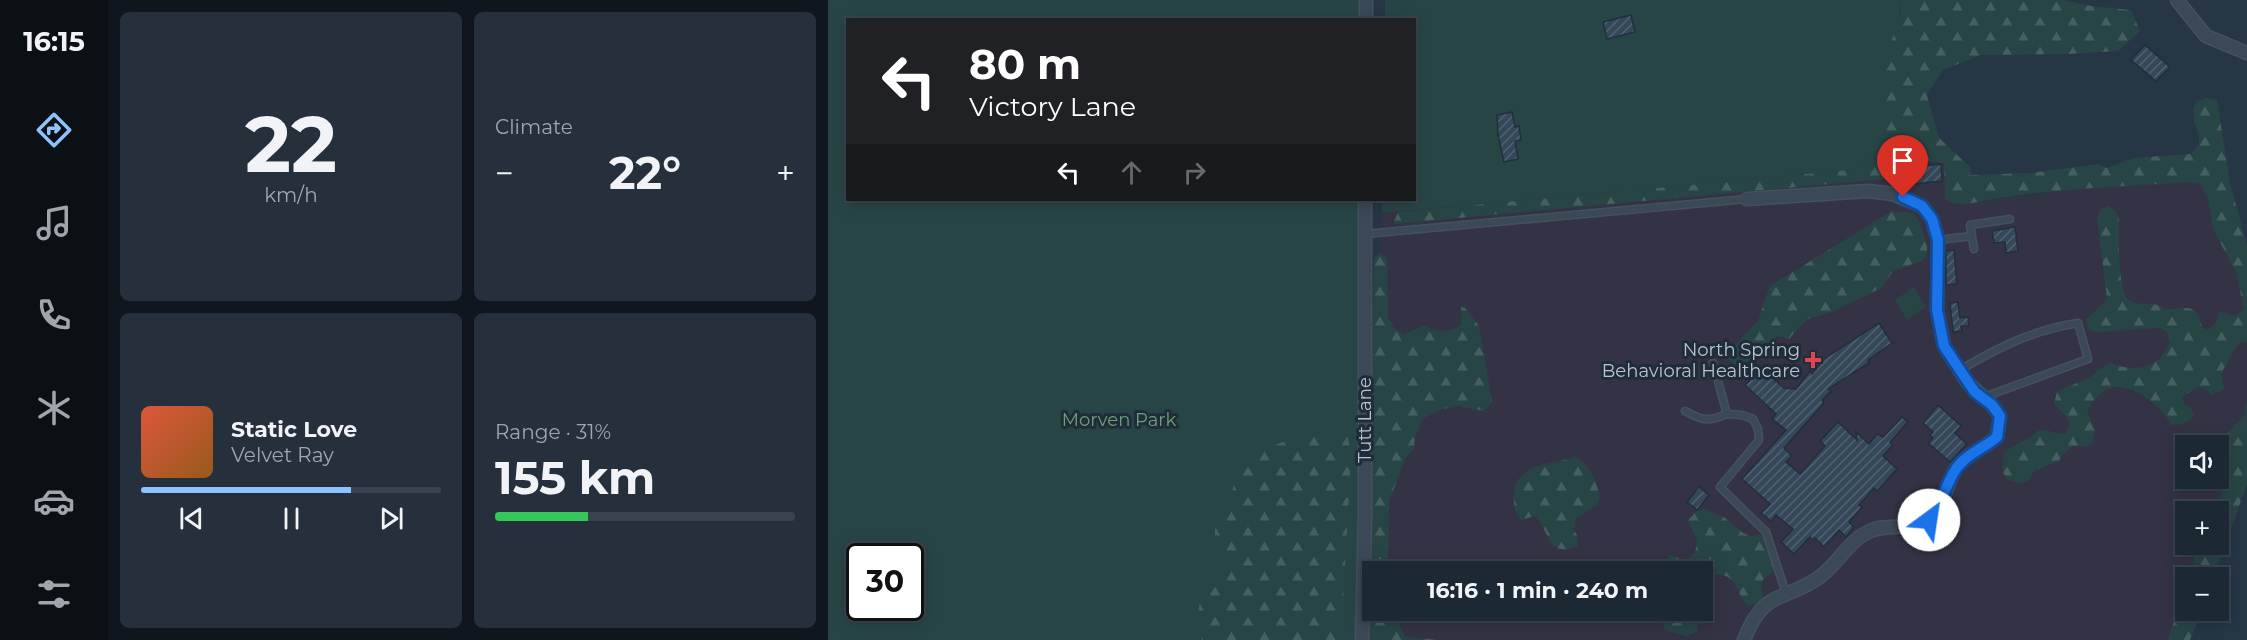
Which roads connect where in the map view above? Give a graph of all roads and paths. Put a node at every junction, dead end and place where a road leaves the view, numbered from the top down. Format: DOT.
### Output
graph roads {
  1 [pos="1366,0"];
  2 [pos="2176,0"];
  3 [pos="1366,18"];
  4 [pos="2247,53"];
  5 [pos="1747,199"];
  6 [pos="1365,201"];
  7 [pos="2010,219"];
  8 [pos="1365,234"];
  9 [pos="1972,236"];
  10 [pos="1938,240"];
  11 [pos="1974,249"];
  12 [pos="1713,363"];
  13 [pos="1960,370"];
  14 [pos="1983,397"];
  15 [pos="1684,411"];
  16 [pos="1727,414"];
  17 [pos="1786,593"];
  18 [pos="1362,640"];
  19 [pos="1744,640"];
  1 -- 3 [label="street"];
  2 -- 4 [label="street"];
  5 -- 8 [label="lane"];
  5 -- 10 [label="street"];
  6 -- 8 [label="street, Tutt Lane"];
  7 -- 9 [label="lane"];
  8 -- 18 [label="street, Tutt Lane"];
  9 -- 10 [label="lane"];
  9 -- 11 [label="lane"];
  10 -- 13 [label="street"];
  12 -- 16 [label="lane"];
  13 -- 14 [label="street"];
  13 -- 14 [label="lane"];
  14 -- 17 [label="street"];
  15 -- 16 [label="lane"];
  16 -- 17 [label="lane"];
  17 -- 19 [label="street"];
}
